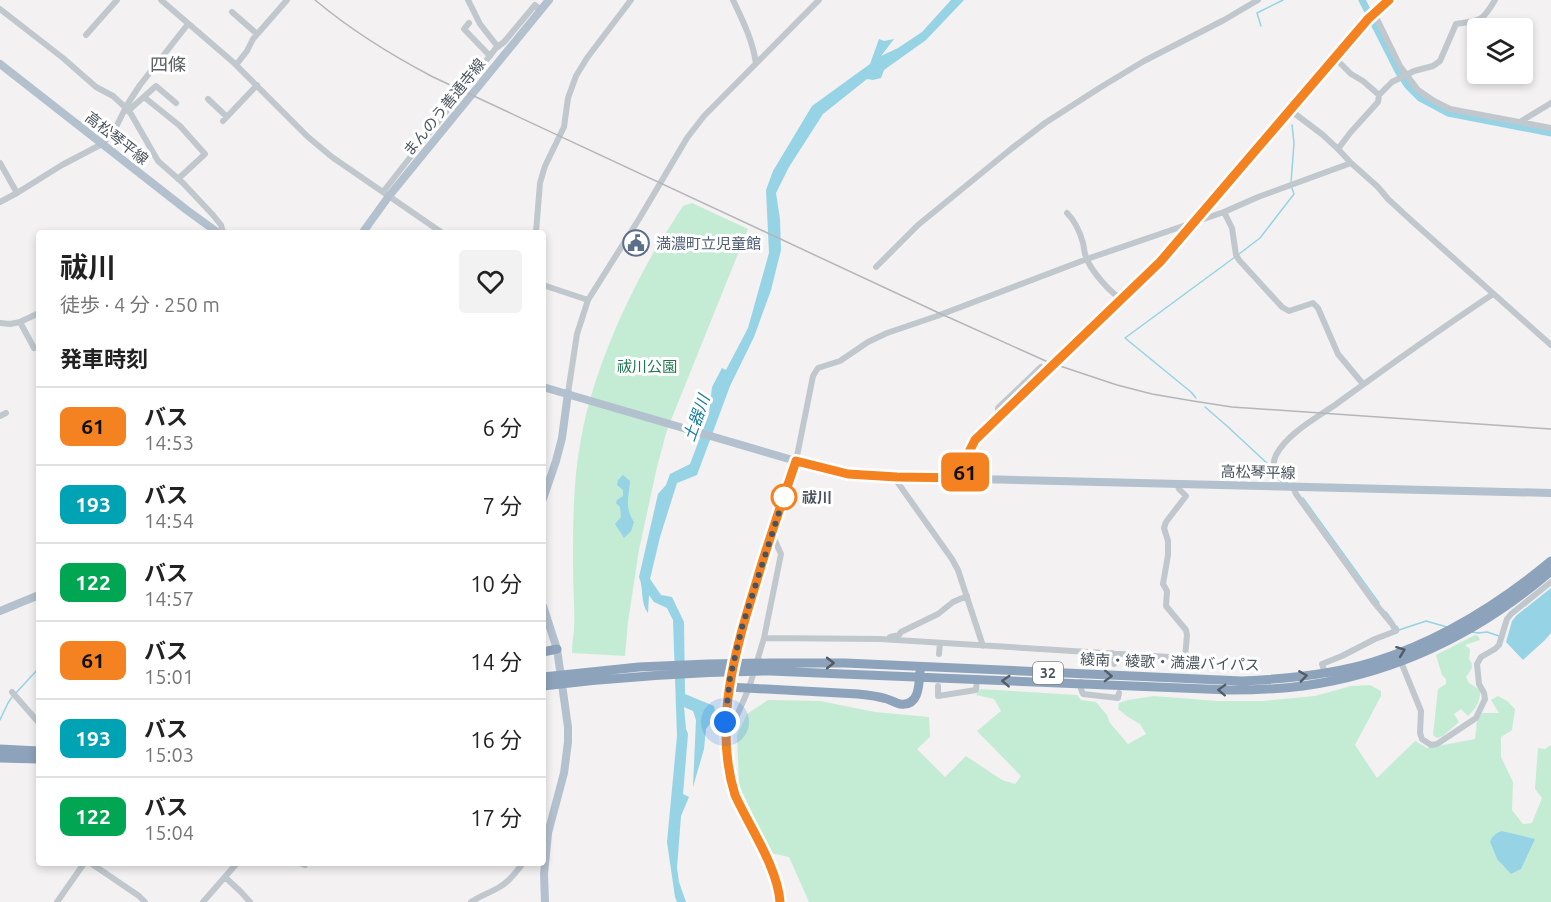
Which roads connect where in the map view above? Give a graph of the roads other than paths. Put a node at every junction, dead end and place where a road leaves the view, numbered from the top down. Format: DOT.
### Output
graph roads {
  1 [pos="117,0"];
  2 [pos="161,0"];
  3 [pos="287,0"];
  4 [pos="468,0"];
  5 [pos="549,0"];
  6 [pos="631,0"];
  7 [pos="732,0"];
  8 [pos="819,0"];
  9 [pos="1258,0"];
  10 [pos="1389,0"];
  11 [pos="1495,0"];
  12 [pos="0,9"];
  13 [pos="541,10"];
  14 [pos="232,12"];
  15 [pos="1371,16"];
  16 [pos="469,23"];
  17 [pos="188,24"];
  18 [pos="86,32"];
  19 [pos="257,34"];
  20 [pos="498,46"];
  21 [pos="490,56"];
  22 [pos="1335,58"];
  23 [pos="0,64"];
  24 [pos="756,64"];
  25 [pos="236,65"];
  26 [pos="1404,76"];
  27 [pos="257,85"];
  28 [pos="466,86"];
  29 [pos="459,95"];
  30 [pos="1379,95"];
  31 [pos="144,97"];
  32 [pos="208,99"];
  33 [pos="176,103"];
  34 [pos="1551,103"];
  35 [pos="127,110"];
  36 [pos="1290,110"];
  37 [pos="1520,122"];
  38 [pos="1551,128"];
  39 [pos="102,144"];
  40 [pos="1338,149"];
  41 [pos="0,163"];
  42 [pos="1351,163"];
  43 [pos="178,179"];
  44 [pos="17,193"];
  45 [pos="386,194"];
  46 [pos="0,202"];
  47 [pos="1224,212"];
  48 [pos="1067,213"];
  49 [pos="1197,220"];
  50 [pos="215,230"];
  51 [pos="222,230"];
  52 [pos="364,230"];
  53 [pos="438,230"];
  54 [pos="536,230"];
  55 [pos="1087,260"];
  56 [pos="876,267"];
  57 [pos="546,286"];
  58 [pos="1493,294"];
  59 [pos="1123,299"];
  60 [pos="588,300"];
  61 [pos="36,314"];
  62 [pos="20,322"];
  63 [pos="0,323"];
  64 [pos="1550,343"];
  65 [pos="34,348"];
  66 [pos="1041,367"];
  67 [pos="1363,384"];
  68 [pos="546,388"];
  69 [pos="567,393"];
  70 [pos="998,417"];
  71 [pos="796,461"];
  72 [pos="897,477"];
  73 [pos="965,478"];
  74 [pos="1177,484"];
  75 [pos="1290,487"];
  76 [pos="546,490"];
  77 [pos="1551,493"];
  78 [pos="771,534"];
  79 [pos="1551,561"];
  80 [pos="1551,571"];
  81 [pos="1551,582"];
  82 [pos="36,596"];
  83 [pos="967,596"];
  84 [pos="0,610"];
  85 [pos="546,615"];
  86 [pos="764,638"];
  87 [pos="880,639"];
  88 [pos="1439,640"];
  89 [pos="940,643"];
  90 [pos="984,646"];
  91 [pos="557,649"];
  92 [pos="546,651"];
  93 [pos="939,654"];
  94 [pos="1112,654"];
  95 [pos="1401,662"];
  96 [pos="1114,664"];
  97 [pos="771,667"];
  98 [pos="920,672"];
  99 [pos="1324,673"];
  100 [pos="546,677"];
  101 [pos="977,679"];
  102 [pos="1082,679"];
  103 [pos="546,686"];
  104 [pos="938,686"];
  105 [pos="729,687"];
  106 [pos="748,688"];
  107 [pos="1119,693"];
  108 [pos="13,694"];
  109 [pos="36,720"];
  110 [pos="726,742"];
  111 [pos="0,749"];
  112 [pos="36,751"];
  113 [pos="0,758"];
  114 [pos="36,759"];
  115 [pos="546,833"];
  116 [pos="84,866"];
  117 [pos="93,866"];
  118 [pos="235,866"];
  119 [pos="521,866"];
  120 [pos="544,866"];
  121 [pos="225,877"];
  122 [pos="57,902"];
  123 [pos="146,902"];
  124 [pos="203,902"];
  125 [pos="250,902"];
  126 [pos="471,902"];
  127 [pos="545,902"];
  128 [pos="780,902"];
  1 -- 18 [label="street"];
  2 -- 17 [label="street"];
  3 -- 19 [label="street"];
  4 -- 20 [label="street"];
  5 -- 13 [label="main road, まんのう善通寺線"];
  6 -- 54 [label="street"];
  7 -- 24 [label="street"];
  8 -- 24 [label="street"];
  9 -- 56 [label="street"];
  10 -- 15 [label="main road"];
  11 -- 26 [label="street"];
  12 -- 35 [label="street"];
  13 -- 20 [label="street"];
  13 -- 45 [label="main road, まんのう善通寺線"];
  14 -- 19 [label="street"];
  15 -- 22 [label="main road"];
  15 -- 26 [label="street"];
  16 -- 21 [label="street"];
  17 -- 25 [label="street"];
  17 -- 35 [label="street"];
  19 -- 25 [label="street"];
  20 -- 21 [label="street"];
  21 -- 28 [label="street"];
  22 -- 30 [label="street"];
  22 -- 36 [label="main road"];
  23 -- 39 [label="main road, 高松琴平線"];
  24 -- 60 [label="street"];
  25 -- 27 [label="street"];
  26 -- 30 [label="street"];
  26 -- 37 [label="street"];
  27 -- 32 [label="street"];
  27 -- 45 [label="street"];
  29 -- 45 [label="street"];
  30 -- 40 [label="street"];
  31 -- 33 [label="street"];
  31 -- 35 [label="street"];
  31 -- 43 [label="street"];
  34 -- 37 [label="street"];
  35 -- 39 [label="street"];
  35 -- 43 [label="street"];
  36 -- 40 [label="street"];
  36 -- 49 [label="main road"];
  37 -- 38 [label="street"];
  39 -- 44 [label="street"];
  39 -- 50 [label="main road, 高松琴平線"];
  40 -- 42 [label="street"];
  41 -- 44 [label="street"];
  42 -- 47 [label="street"];
  42 -- 58 [label="street"];
  43 -- 51 [label="street"];
  44 -- 46 [label="street"];
  45 -- 52 [label="main road, まんのう善通寺線"];
  45 -- 53 [label="street"];
  47 -- 49 [label="street"];
  47 -- 67 [label="street"];
  48 -- 55 [label="street"];
  49 -- 55 [label="street"];
  49 -- 59 [label="main road"];
  55 -- 59 [label="street"];
  55 -- 71 [label="street"];
  57 -- 60 [label="street"];
  58 -- 64 [label="street"];
  58 -- 67 [label="street"];
  59 -- 70 [label="main road"];
  60 -- 69 [label="street"];
  61 -- 62 [label="street"];
  62 -- 63 [label="street"];
  62 -- 65 [label="street"];
  66 -- 70 [label="street"];
  67 -- 75 [label="street"];
  68 -- 69 [label="main road"];
  69 -- 71 [label="main road, 高松琴平線"];
  69 -- 76 [label="main road"];
  70 -- 73 [label="main road"];
  71 -- 72 [label="main road, 高松琴平線"];
  71 -- 78 [label="main road"];
  72 -- 73 [label="main road, 高松琴平線"];
  72 -- 83 [label="street"];
  73 -- 74 [label="main road, 高松琴平線"];
  74 -- 75 [label="main road, 高松琴平線"];
  74 -- 94 [label="street"];
  75 -- 77 [label="main road, 高松琴平線"];
  75 -- 99 [label="street"];
  78 -- 86 [label="street"];
  78 -- 105 [label="main road"];
  79 -- 88 [label="highway, 綾南・綾歌・満濃バイパス / 32"];
  80 -- 88 [label="highway, 綾南・綾歌・満濃バイパス / 32"];
  81 -- 95 [label="street"];
  82 -- 84 [label="main road"];
  83 -- 87 [label="street"];
  83 -- 90 [label="street"];
  85 -- 91 [label="main road"];
  86 -- 87 [label="street"];
  86 -- 106 [label="street"];
  87 -- 89 [label="street"];
  88 -- 95 [label="highway, 綾南・綾歌・満濃バイパス / 32"];
  99 -- 88 [label="highway, 綾南・綾歌・満濃バイパス / 32, one-way"];
  89 -- 90 [label="street"];
  89 -- 93 [label="street"];
  90 -- 94 [label="street"];
  91 -- 92 [label="highway"];
  91 -- 115 [label="main road"];
  94 -- 96 [label="street"];
  95 -- 102 [label="highway, 綾南・綾歌・満濃バイパス / 32, one-way"];
  97 -- 98 [label="highway, 綾南・綾歌・満濃バイパス / 32"];
  97 -- 100 [label="highway, 綾南・綾歌・満濃バイパス / 32"];
  97 -- 103 [label="highway, 綾南・綾歌・満濃バイパス / 32"];
  98 -- 101 [label="highway, 綾南・綾歌・満濃バイパス / 32"];
  98 -- 102 [label="highway, 綾南・綾歌・満濃バイパス / 32"];
  98 -- 106 [label="highway"];
  102 -- 99 [label="highway, 綾南・綾歌・満濃バイパス / 32, one-way"];
  102 -- 101 [label="highway, 綾南・綾歌・満濃バイパス / 32, one-way"];
  101 -- 104 [label="street"];
  102 -- 107 [label="street"];
  105 -- 106 [label="highway"];
  105 -- 110 [label="main road"];
  106 -- 110 [label="street"];
  108 -- 109 [label="street"];
  110 -- 128 [label="main road"];
  111 -- 112 [label="highway"];
  113 -- 114 [label="highway"];
  116 -- 122 [label="street"];
  117 -- 123 [label="street"];
  118 -- 121 [label="street"];
  119 -- 126 [label="street"];
  120 -- 127 [label="main road"];
  121 -- 124 [label="street"];
  121 -- 125 [label="street"];
}
